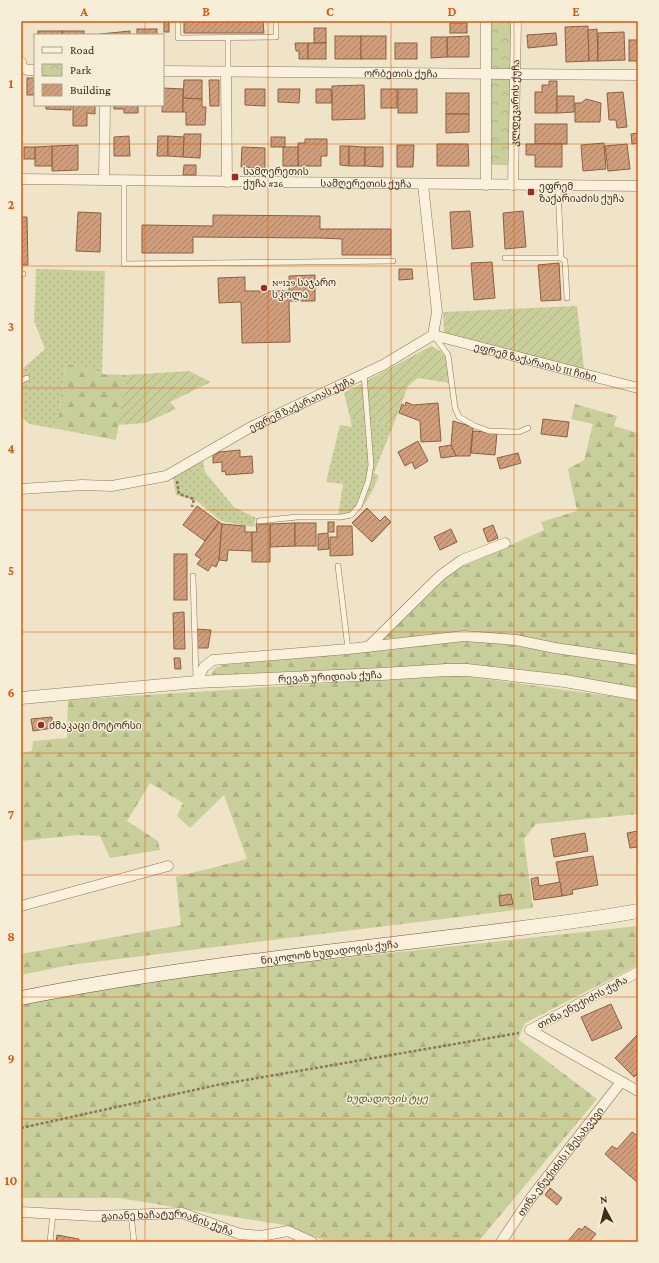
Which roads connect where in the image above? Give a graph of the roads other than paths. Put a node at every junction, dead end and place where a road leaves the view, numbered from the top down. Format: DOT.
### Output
graph roads {
  1 [pos="178,21"];
  2 [pos="276,21"];
  3 [pos="486,21"];
  4 [pos="516,21"];
  5 [pos="228,38"];
  6 [pos="21,62"];
  7 [pos="34,70"];
  8 [pos="164,71"];
  9 [pos="227,72"];
  10 [pos="485,73"];
  11 [pos="515,73"];
  12 [pos="638,75"];
  13 [pos="105,106"];
  14 [pos="21,179"];
  15 [pos="104,179"];
  16 [pos="124,180"];
  17 [pos="227,182"];
  18 [pos="423,185"];
  19 [pos="486,185"];
  20 [pos="513,185"];
  21 [pos="558,186"];
  22 [pos="638,186"];
  23 [pos="505,258"];
  24 [pos="561,258"];
  25 [pos="393,261"];
  26 [pos="566,298"];
  27 [pos="433,335"];
  28 [pos="364,374"];
  29 [pos="27,378"];
  30 [pos="21,381"];
  31 [pos="638,388"];
  32 [pos="528,428"];
  33 [pos="21,489"];
  34 [pos="259,521"];
  35 [pos="505,543"];
  36 [pos="338,566"];
  37 [pos="193,576"];
  38 [pos="368,647"];
  39 [pos="348,649"];
  40 [pos="638,660"];
  41 [pos="196,682"];
  42 [pos="638,694"];
  43 [pos="21,698"];
  44 [pos="168,866"];
  45 [pos="21,906"];
  46 [pos="638,911"];
  47 [pos="638,972"];
  48 [pos="21,998"];
  49 [pos="621,1082"];
  50 [pos="638,1091"];
  51 [pos="21,1212"];
  52 [pos="53,1213"];
  53 [pos="131,1214"];
  54 [pos="258,1239"];
  55 [pos="50,1242"];
  56 [pos="134,1242"];
  57 [pos="312,1242"];
  58 [pos="501,1242"];
  1 -- 5 [label="lane"];
  2 -- 5 [label="lane"];
  3 -- 10 [label="street"];
  4 -- 11 [label="street, კლდეკარის ქუჩა"];
  5 -- 9 [label="lane"];
  6 -- 7 [label="street"];
  8 -- 9 [label="street, ორბეთის ქუჩა"];
  9 -- 10 [label="street, ორბეთის ქუჩა"];
  9 -- 17 [label="street"];
  10 -- 11 [label="street, ორბეთის ქუჩა"];
  10 -- 19 [label="street"];
  11 -- 12 [label="street, ორბეთის ქუჩა"];
  11 -- 20 [label="street, კლდეკარის ქუჩა"];
  13 -- 15 [label="street"];
  14 -- 15 [label="street, სამღერეთის ქუჩა"];
  15 -- 16 [label="street, სამღერეთის ქუჩა"];
  16 -- 17 [label="street, სამღერეთის ქუჩა"];
  16 -- 25 [label="lane"];
  17 -- 18 [label="street, სამღერეთის ქუჩა"];
  18 -- 19 [label="street, სამღერეთის ქუჩა"];
  18 -- 27 [label="street"];
  19 -- 20 [label="street, სამღერეთის ქუჩა"];
  20 -- 21 [label="street, სამღერეთის ქუჩა"];
  21 -- 22 [label="street, სამღერეთის ქუჩა"];
  21 -- 24 [label="lane"];
  23 -- 24 [label="lane"];
  24 -- 26 [label="lane"];
  27 -- 28 [label="street, ეფრემ ზაქარაიას ქუჩა"];
  27 -- 31 [label="street, ეფრემ ზაქარაიას III ჩიხი"];
  27 -- 32 [label="lane"];
  28 -- 33 [label="street, ეფრემ ზაქარაიას ქუჩა"];
  28 -- 34 [label="lane"];
  29 -- 30 [label="lane"];
  35 -- 38 [label="street"];
  36 -- 39 [label="lane"];
  37 -- 41 [label="lane"];
  38 -- 39 [label="street"];
  38 -- 40 [label="street"];
  39 -- 41 [label="street"];
  41 -- 42 [label="street, რევაზ ურიდიას ქუჩა"];
  41 -- 43 [label="street, რევაზ ურიდიას ქუჩა"];
  44 -- 45 [label="street"];
  46 -- 48 [label="main road, ნიკოლოზ ხუდადოვის ქუჩა"];
  47 -- 49 [label="street, თინა ენუქიძის ქუჩა"];
  49 -- 50 [label="street, თინა ენუქიძის ქუჩა"];
  49 -- 58 [label="street, თინა ენუქიძის I შესახვევი"];
  51 -- 52 [label="street, გაიანე ხაჩატურიანის ქუჩა"];
  52 -- 53 [label="street, გაიანე ხაჩატურიანის ქუჩა"];
  52 -- 55 [label="lane"];
  53 -- 54 [label="street, გაიანე ხაჩატურიანის ქუჩა"];
  53 -- 56 [label="lane"];
  54 -- 57 [label="street, გაიანე ხაჩატურიანის ქუჩა"];
}
